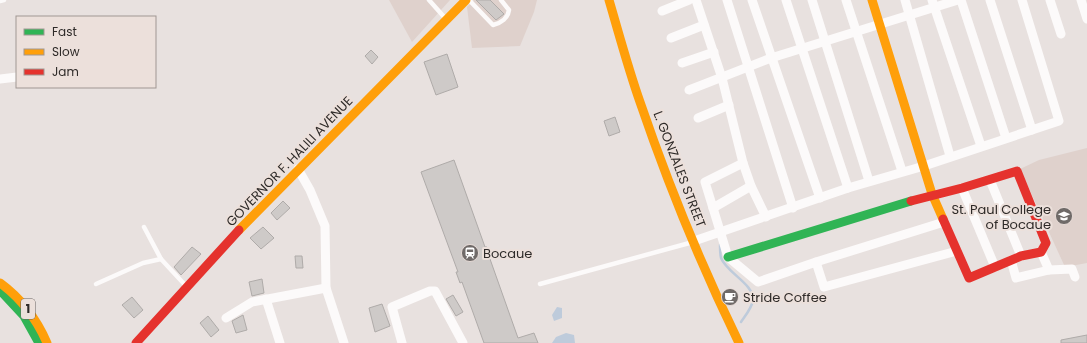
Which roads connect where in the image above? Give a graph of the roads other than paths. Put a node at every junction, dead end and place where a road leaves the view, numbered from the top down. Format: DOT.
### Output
graph roads {
  1 [pos="4,0"];
  2 [pos="429,0"];
  3 [pos="501,0"];
  4 [pos="609,0"];
  5 [pos="689,0"];
  6 [pos="696,0"];
  7 [pos="727,0"];
  8 [pos="752,0"];
  9 [pos="786,0"];
  10 [pos="812,0"];
  11 [pos="846,0"];
  12 [pos="872,0"];
  13 [pos="905,0"];
  14 [pos="960,0"];
  15 [pos="990,0"];
  16 [pos="1022,0"];
  17 [pos="1050,0"];
  18 [pos="1081,0"];
  19 [pos="0,1"];
  20 [pos="463,1"];
  21 [pos="933,4"];
  22 [pos="662,11"];
  23 [pos="910,15"];
  24 [pos="446,19"];
  25 [pos="1087,19"];
  26 [pos="704,25"];
  27 [pos="880,25"];
  28 [pos="856,32"];
  29 [pos="1061,34"];
  30 [pos="671,38"];
  31 [pos="825,42"];
  32 [pos="802,48"];
  33 [pos="714,52"];
  34 [pos="771,58"];
  35 [pos="682,64"];
  36 [pos="749,67"];
  37 [pos="16,77"];
  38 [pos="722,78"];
  39 [pos="0,79"];
  40 [pos="690,90"];
  41 [pos="729,105"];
  42 [pos="698,118"];
  43 [pos="1032,130"];
  44 [pos="1006,138"];
  45 [pos="981,146"];
  46 [pos="950,156"];
  47 [pos="743,162"];
  48 [pos="924,166"];
  49 [pos="298,169"];
  50 [pos="902,171"];
  51 [pos="990,180"];
  52 [pos="869,182"];
  53 [pos="751,186"];
  54 [pos="848,188"];
  55 [pos="962,188"];
  56 [pos="932,194"];
  57 [pos="820,198"];
  58 [pos="713,208"];
  59 [pos="793,208"];
  60 [pos="766,217"];
  61 [pos="944,222"];
  62 [pos="144,227"];
  63 [pos="720,233"];
  64 [pos="694,241"];
  65 [pos="957,251"];
  66 [pos="1041,252"];
  67 [pos="1021,256"];
  68 [pos="728,257"];
  69 [pos="161,260"];
  70 [pos="1011,260"];
  71 [pos="816,262"];
  72 [pos="995,267"];
  73 [pos="1049,270"];
  74 [pos="1076,277"];
  75 [pos="0,283"];
  76 [pos="96,284"];
  77 [pos="540,284"];
  78 [pos="187,287"];
  79 [pos="326,288"];
  80 [pos="0,290"];
  81 [pos="266,299"];
  82 [pos="0,300"];
  83 [pos="226,318"];
  84 [pos="31,343"];
  85 [pos="39,343"];
  86 [pos="47,343"];
  87 [pos="136,343"];
  88 [pos="280,343"];
  89 [pos="344,343"];
  90 [pos="402,343"];
  91 [pos="463,343"];
  92 [pos="739,343"];
  1 -- 19 [label="lane"];
  2 -- 24 [label="lane"];
  3 -- 20 [label="lane"];
  4 -- 64 [label="main road, L. GONZALES STREET"];
  5 -- 22 [label="street"];
  6 -- 26 [label="street"];
  7 -- 36 [label="street"];
  8 -- 34 [label="street"];
  9 -- 32 [label="street"];
  10 -- 31 [label="street"];
  11 -- 28 [label="street"];
  12 -- 27 [label="main road"];
  13 -- 23 [label="street"];
  14 -- 21 [label="street"];
  14 -- 44 [label="street"];
  15 -- 43 [label="street"];
  16 -- 43 [label="street"];
  17 -- 29 [label="street"];
  18 -- 25 [label="street"];
  20 -- 24 [label="main road, GOVERNOR F. HALILI AVENUE"];
  21 -- 23 [label="street"];
  21 -- 45 [label="street"];
  23 -- 27 [label="street"];
  23 -- 46 [label="street"];
  24 -- 49 [label="main road, GOVERNOR F. HALILI AVENUE"];
  26 -- 30 [label="street"];
  26 -- 33 [label="street"];
  27 -- 28 [label="street"];
  27 -- 48 [label="main road"];
  28 -- 31 [label="street"];
  28 -- 50 [label="street"];
  31 -- 32 [label="street"];
  31 -- 52 [label="street"];
  32 -- 34 [label="street"];
  32 -- 54 [label="street"];
  33 -- 35 [label="street"];
  33 -- 38 [label="street"];
  34 -- 36 [label="street"];
  34 -- 57 [label="street"];
  36 -- 38 [label="street"];
  36 -- 59 [label="street"];
  37 -- 39 [label="street"];
  38 -- 40 [label="street"];
  38 -- 41 [label="street"];
  41 -- 42 [label="street"];
  41 -- 47 [label="street"];
  43 -- 44 [label="street"];
  44 -- 45 [label="street"];
  45 -- 46 [label="street"];
  46 -- 48 [label="street"];
  47 -- 53 [label="street"];
  47 -- 58 [label="street"];
  48 -- 50 [label="street"];
  48 -- 56 [label="main road"];
  49 -- 78 [label="main road, GOVERNOR F. HALILI AVENUE"];
  49 -- 79 [label="street"];
  50 -- 52 [label="street"];
  51 -- 55 [label="main road"];
  51 -- 66 [label="main road"];
  51 -- 67 [label="street"];
  52 -- 54 [label="street"];
  53 -- 58 [label="street"];
  53 -- 60 [label="street"];
  54 -- 57 [label="street"];
  55 -- 56 [label="main road"];
  55 -- 72 [label="street"];
  56 -- 61 [label="main road"];
  56 -- 68 [label="main road"];
  57 -- 59 [label="street"];
  58 -- 63 [label="street"];
  59 -- 60 [label="street"];
  60 -- 63 [label="street"];
  61 -- 65 [label="main road"];
  61 -- 71 [label="street"];
  62 -- 69 [label="lane"];
  63 -- 64 [label="street"];
  63 -- 68 [label="street"];
  64 -- 77 [label="lane"];
  64 -- 92 [label="main road, L. GONZALES STREET"];
  65 -- 71 [label="street"];
  65 -- 72 [label="main road"];
  66 -- 67 [label="main road"];
  66 -- 73 [label="street"];
  67 -- 70 [label="main road"];
  68 -- 71 [label="street"];
  69 -- 76 [label="lane"];
  69 -- 78 [label="lane"];
  70 -- 72 [label="main road"];
  70 -- 73 [label="street"];
  73 -- 74 [label="street"];
  75 -- 86 [label="main road, 1"];
  78 -- 87 [label="main road, GOVERNOR F. HALILI AVENUE"];
  79 -- 81 [label="street"];
  79 -- 89 [label="street"];
  80 -- 85 [label="main road, 1"];
  81 -- 83 [label="street"];
  81 -- 88 [label="street"];
  82 -- 84 [label="main road, 1"];
  90 -- 91 [label="street"];
}
